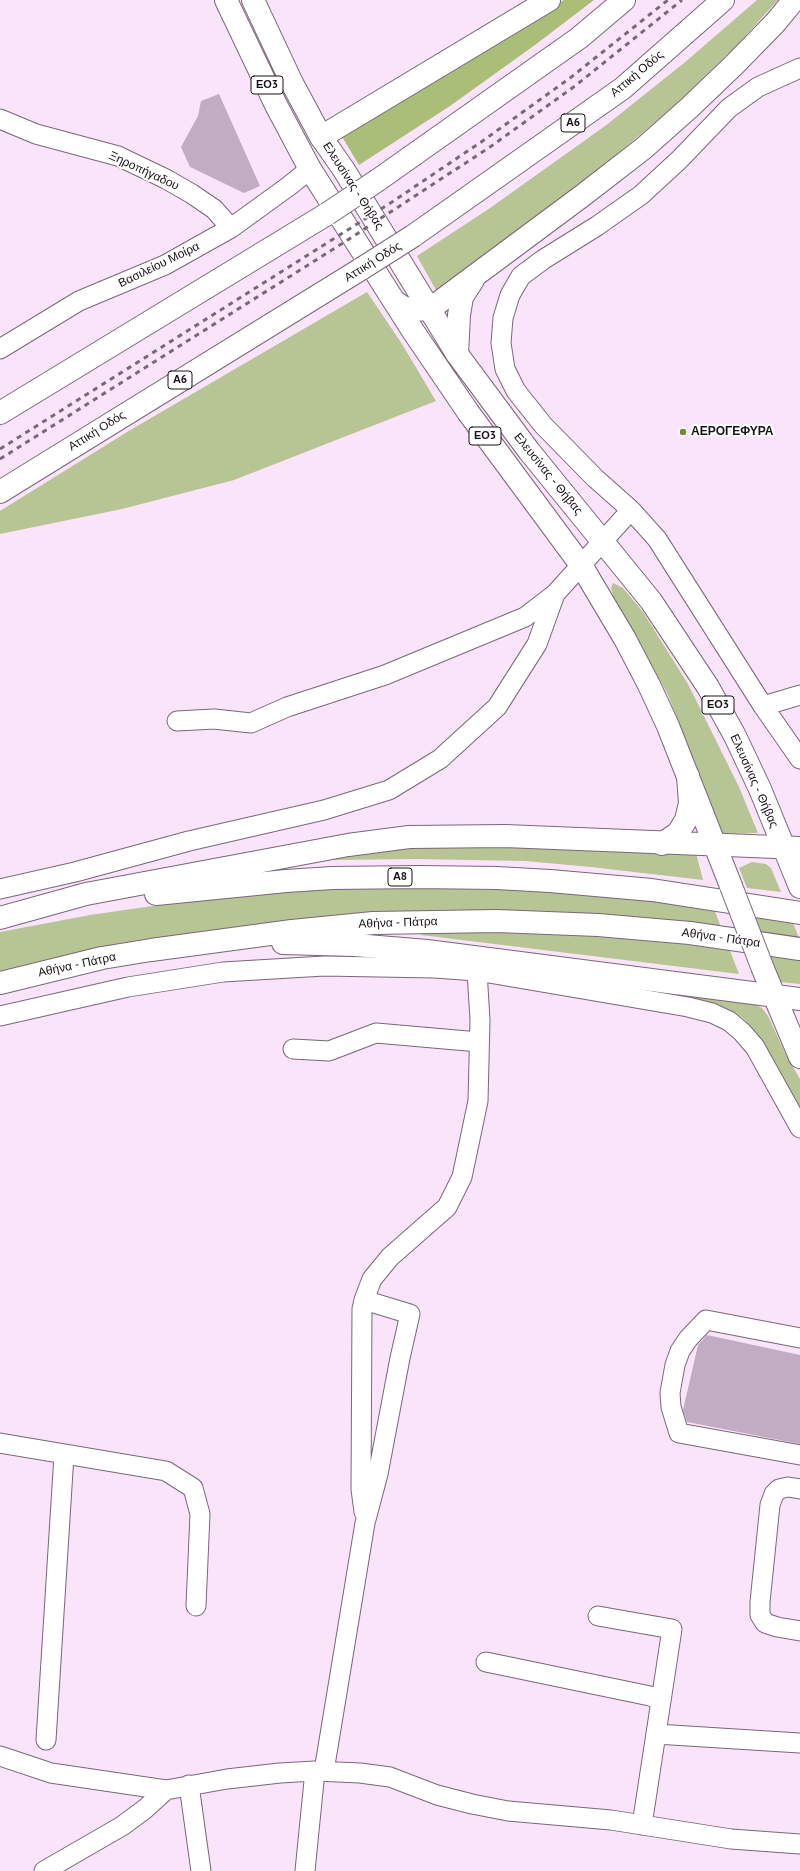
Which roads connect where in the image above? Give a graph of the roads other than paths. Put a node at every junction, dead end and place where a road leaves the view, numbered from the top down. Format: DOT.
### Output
graph roads {
  1 [pos="226,0"];
  2 [pos="253,0"];
  3 [pos="549,0"];
  4 [pos="624,0"];
  5 [pos="723,0"];
  6 [pos="794,0"];
  7 [pos="800,68"];
  8 [pos="0,119"];
  9 [pos="321,137"];
  10 [pos="310,169"];
  11 [pos="231,228"];
  12 [pos="473,279"];
  13 [pos="395,302"];
  14 [pos="430,309"];
  15 [pos="0,348"];
  16 [pos="457,354"];
  17 [pos="0,413"];
  18 [pos="0,492"];
  19 [pos="631,510"];
  20 [pos="603,541"];
  21 [pos="581,565"];
  22 [pos="555,594"];
  23 [pos="800,695"];
  24 [pos="763,706"];
  25 [pos="177,721"];
  26 [pos="800,759"];
  27 [pos="688,776"];
  28 [pos="662,844"];
  29 [pos="714,845"];
  30 [pos="791,847"];
  31 [pos="800,887"];
  32 [pos="0,889"];
  33 [pos="800,914"];
  34 [pos="0,918"];
  35 [pos="0,922"];
  36 [pos="206,941"];
  37 [pos="800,949"];
  38 [pos="477,971"];
  39 [pos="0,983"];
  40 [pos="774,996"];
  41 [pos="800,999"];
  42 [pos="0,1016"];
  43 [pos="479,1042"];
  44 [pos="293,1049"];
  45 [pos="800,1057"];
  46 [pos="800,1128"];
  47 [pos="364,1300"];
  48 [pos="800,1338"];
  49 [pos="0,1443"];
  50 [pos="64,1455"];
  51 [pos="800,1456"];
  52 [pos="800,1489"];
  53 [pos="365,1523"];
  54 [pos="196,1606"];
  55 [pos="598,1616"];
  56 [pos="800,1631"];
  57 [pos="486,1662"];
  58 [pos="661,1700"];
  59 [pos="656,1734"];
  60 [pos="46,1740"];
  61 [pos="800,1743"];
  62 [pos="0,1756"];
  63 [pos="320,1771"];
  64 [pos="189,1785"];
  65 [pos="166,1790"];
  66 [pos="642,1825"];
  67 [pos="800,1844"];
  68 [pos="44,1871"];
  69 [pos="201,1871"];
  70 [pos="305,1871"];
  1 -- 10 [label="main road, ΕΟ3"];
  2 -- 9 [label="main road, Ελευσίνας - Θήβας / ΕΟ3"];
  3 -- 9 [label="main road"];
  4 -- 17 [label="main road, bridge"];
  5 -- 18 [label="main road, Αττική Οδός / Α6, bridge"];
  6 -- 12 [label="main road"];
  7 -- 19 [label="street"];
  8 -- 11 [label="street, Ξηροπήγαδου"];
  9 -- 10 [label="main road"];
  9 -- 14 [label="main road, Ελευσίνας - Θήβας / ΕΟ3"];
  10 -- 11 [label="street, Βασιλείου Μοίρα"];
  10 -- 13 [label="main road, ΕΟ3"];
  11 -- 15 [label="street, Βασιλείου Μοίρα"];
  12 -- 14 [label="main road"];
  12 -- 16 [label="main road"];
  13 -- 14 [label="main road"];
  13 -- 21 [label="main road, ΕΟ3"];
  14 -- 16 [label="main road, Ελευσίνας - Θήβας / ΕΟ3"];
  16 -- 20 [label="main road, Ελευσίνας - Θήβας / ΕΟ3"];
  19 -- 20 [label="street"];
  19 -- 24 [label="street"];
  20 -- 21 [label="street"];
  20 -- 30 [label="main road, Ελευσίνας - Θήβας / ΕΟ3"];
  21 -- 22 [label="street"];
  21 -- 27 [label="main road, ΕΟ3"];
  22 -- 25 [label="street"];
  22 -- 32 [label="street"];
  23 -- 24 [label="street"];
  24 -- 26 [label="street"];
  27 -- 28 [label="main road"];
  27 -- 29 [label="main road, ΕΟ3"];
  28 -- 29 [label="main road"];
  28 -- 34 [label="main road"];
  29 -- 30 [label="main road"];
  29 -- 40 [label="main road, ΕΟ3, bridge"];
  30 -- 31 [label="main road, Ελευσίνας - Θήβας / ΕΟ3"];
  33 -- 35 [label="main road, Α8"];
  36 -- 37 [label="main road, Αθήνα - Πάτρα"];
  36 -- 39 [label="main road, Αθήνα - Πάτρα"];
  36 -- 40 [label="main road"];
  38 -- 42 [label="street"];
  38 -- 43 [label="street"];
  38 -- 46 [label="street"];
  40 -- 41 [label="main road"];
  40 -- 45 [label="main road, ΕΟ3"];
  43 -- 44 [label="street"];
  43 -- 47 [label="street"];
  47 -- 53 [label="street"];
  47 -- 53 [label="street"];
  48 -- 51 [label="street"];
  49 -- 50 [label="street"];
  50 -- 54 [label="street"];
  50 -- 60 [label="street"];
  52 -- 56 [label="street"];
  53 -- 63 [label="street"];
  55 -- 58 [label="street"];
  57 -- 58 [label="street"];
  58 -- 59 [label="street"];
  59 -- 61 [label="street"];
  59 -- 66 [label="street"];
  62 -- 65 [label="street"];
  63 -- 64 [label="street"];
  63 -- 66 [label="street"];
  63 -- 70 [label="street"];
  64 -- 65 [label="street"];
  64 -- 69 [label="street"];
  65 -- 68 [label="street"];
  66 -- 67 [label="street"];
}
